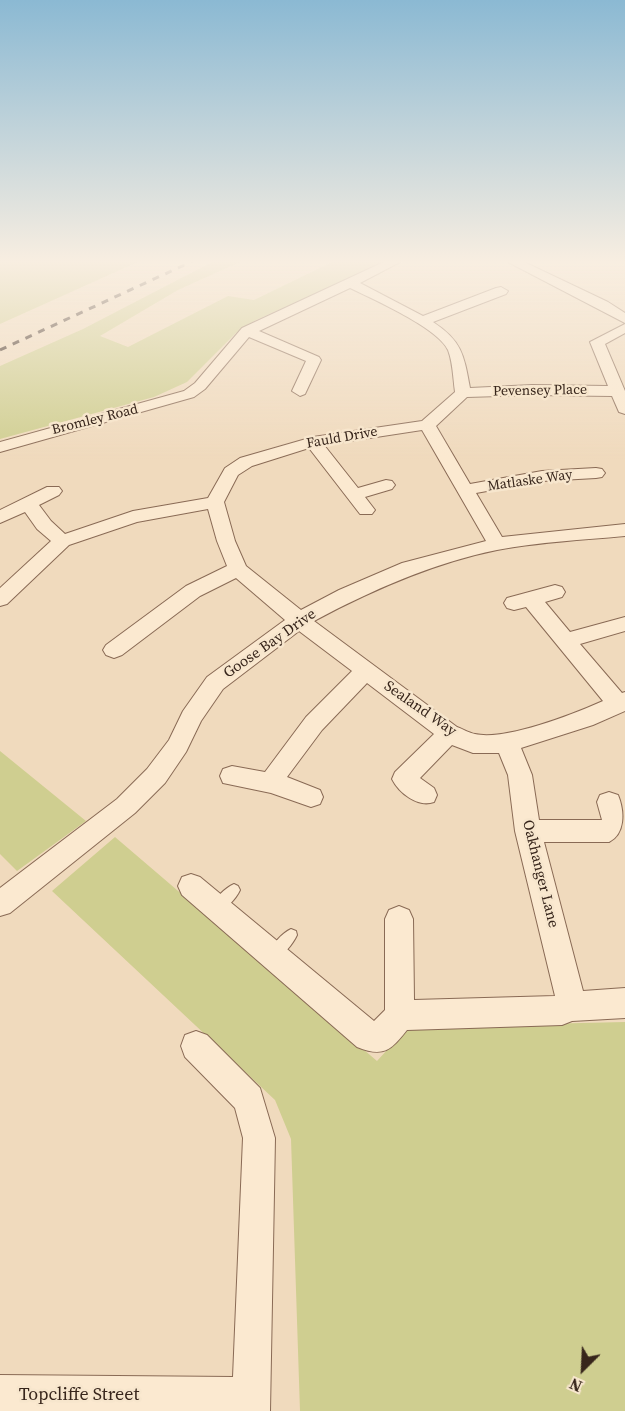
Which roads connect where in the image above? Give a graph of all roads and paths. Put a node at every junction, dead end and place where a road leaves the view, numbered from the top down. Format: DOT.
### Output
graph roads {
  1 [pos="256,327"];
  2 [pos="431,327"];
  3 [pos="625,328"];
  4 [pos="247,331"];
  5 [pos="300,391"];
  6 [pos="616,391"];
  7 [pos="463,393"];
  8 [pos="625,409"];
  9 [pos="428,425"];
  10 [pos="313,442"];
  11 [pos="0,447"];
  12 [pos="596,473"];
  13 [pos="386,485"];
  14 [pos="464,490"];
  15 [pos="53,491"];
  16 [pos="354,495"];
  17 [pos="215,502"];
  18 [pos="28,503"];
  19 [pos="366,510"];
  20 [pos="0,517"];
  21 [pos="625,530"];
  22 [pos="62,541"];
  23 [pos="496,544"];
  24 [pos="238,569"];
  25 [pos="555,592"];
  26 [pos="0,599"];
  27 [pos="299,620"];
  28 [pos="625,624"];
  29 [pos="566,641"];
  30 [pos="114,650"];
  31 [pos="366,671"];
  32 [pos="621,702"];
  33 [pos="449,733"];
  34 [pos="507,743"];
  35 [pos="232,776"];
  36 [pos="271,783"];
  37 [pos="425,795"];
  38 [pos="311,797"];
  39 [pos="609,802"];
  40 [pos="528,831"];
  41 [pos="191,886"];
  42 [pos="0,904"];
  43 [pos="399,919"];
  44 [pos="625,1003"];
  45 [pos="572,1006"];
  46 [pos="400,1016"];
  47 [pos="196,1046"];
  48 [pos="0,1394"];
  49 [pos="251,1404"];
  1 -- 4 [label="street"];
  2 -- 7 [label="street"];
  3 -- 6 [label="street"];
  4 -- 5 [label="street"];
  4 -- 11 [label="street, Bromley Road"];
  6 -- 7 [label="street, Pevensey Place"];
  6 -- 8 [label="street"];
  7 -- 9 [label="street"];
  9 -- 10 [label="street, Fauld Drive"];
  9 -- 14 [label="street, Matlaske Way"];
  10 -- 16 [label="street"];
  10 -- 17 [label="street, Fauld Drive"];
  12 -- 14 [label="street, Matlaske Way"];
  13 -- 16 [label="street"];
  14 -- 23 [label="street, Matlaske Way"];
  15 -- 18 [label="street"];
  16 -- 19 [label="street"];
  17 -- 22 [label="street"];
  17 -- 24 [label="street"];
  18 -- 20 [label="street"];
  18 -- 22 [label="street"];
  21 -- 23 [label="street, Goose Bay Drive"];
  22 -- 26 [label="street"];
  23 -- 27 [label="street, Goose Bay Drive"];
  24 -- 27 [label="street"];
  24 -- 30 [label="street"];
  25 -- 29 [label="street"];
  27 -- 31 [label="street, Sealand Way"];
  27 -- 42 [label="street, Goose Bay Drive"];
  28 -- 29 [label="street"];
  29 -- 32 [label="street"];
  31 -- 33 [label="street, Sealand Way"];
  31 -- 36 [label="street"];
  32 -- 34 [label="street, Sealand Way"];
  33 -- 34 [label="street, Sealand Way"];
  33 -- 37 [label="street"];
  34 -- 40 [label="street, Oakhanger Lane"];
  35 -- 36 [label="street"];
  36 -- 38 [label="street"];
  39 -- 40 [label="street"];
  40 -- 45 [label="street, Oakhanger Lane"];
  41 -- 46 [label="street"];
  43 -- 46 [label="street"];
  44 -- 45 [label="street"];
  45 -- 46 [label="street"];
  47 -- 49 [label="street"];
  48 -- 49 [label="street, Topcliffe Street"];
}
